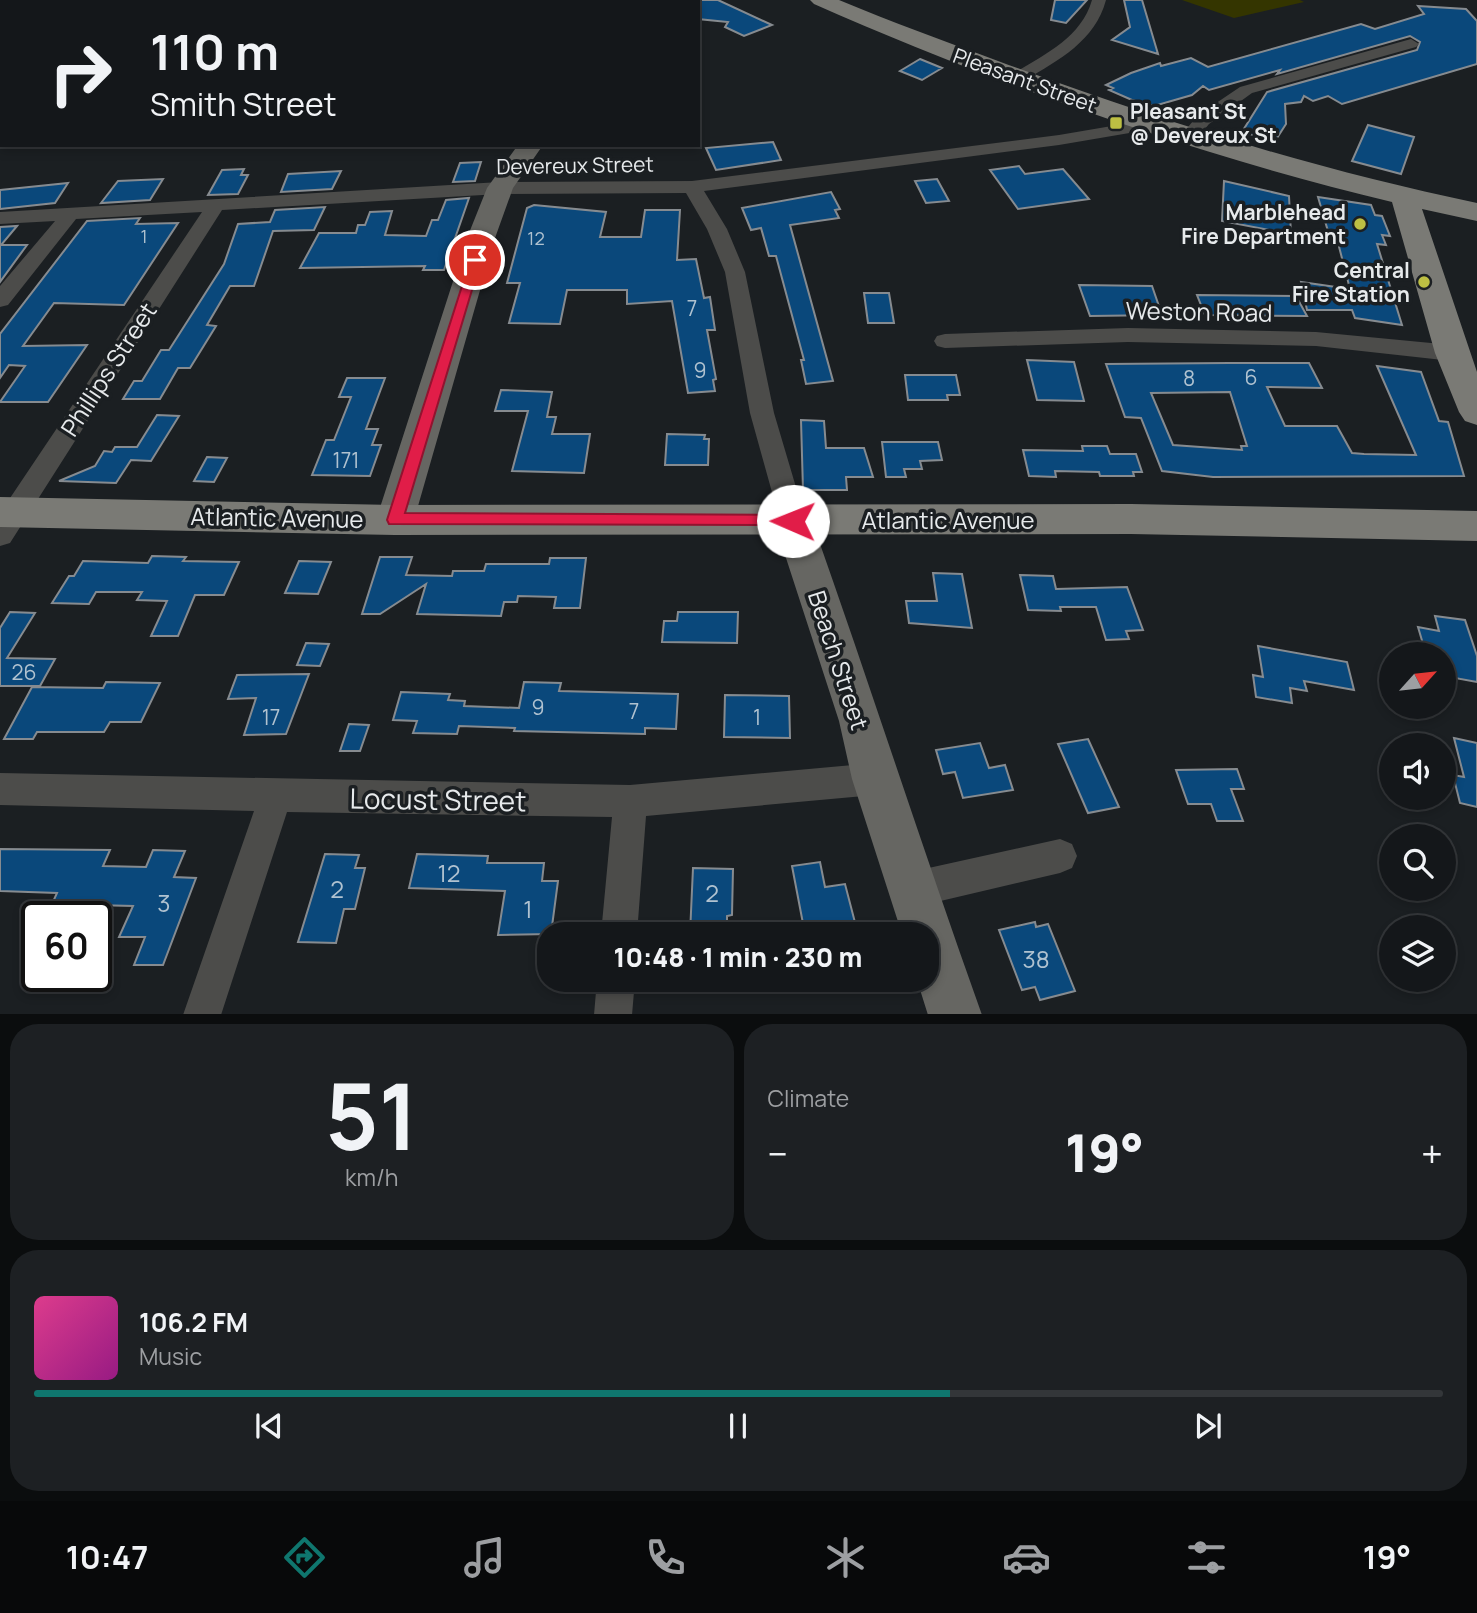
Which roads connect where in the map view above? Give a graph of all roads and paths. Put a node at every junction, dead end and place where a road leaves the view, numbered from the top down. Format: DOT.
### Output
graph roads {
  1 [pos="821,0"];
  2 [pos="1098,0"];
  3 [pos="1411,44"];
  4 [pos="1019,77"];
  5 [pos="1147,125"];
  6 [pos="1189,136"];
  7 [pos="530,147"];
  8 [pos="692,187"];
  9 [pos="500,188"];
  10 [pos="1405,196"];
  11 [pos="217,204"];
  12 [pos="72,212"];
  13 [pos="1477,212"];
  14 [pos="0,218"];
  15 [pos="0,300"];
  16 [pos="945,341"];
  17 [pos="1452,353"];
  18 [pos="1477,412"];
  19 [pos="5,520"];
  20 [pos="395,520"];
  21 [pos="793,521"];
  22 [pos="1477,526"];
  23 [pos="875,779"];
  24 [pos="0,789"];
  25 [pos="276,795"];
  26 [pos="630,801"];
  27 [pos="1060,856"];
  28 [pos="915,890"];
  29 [pos="621,922"];
  30 [pos="615,992"];
  31 [pos="202,1014"];
  32 [pos="613,1014"];
  33 [pos="955,1014"];
  1 -- 4 [label="main road, Pleasant Street"];
  2 -- 4 [label="street"];
  3 -- 6 [label="street"];
  4 -- 5 [label="main road, Pleasant Street"];
  5 -- 6 [label="main road, Pleasant Street"];
  5 -- 8 [label="street, Devereux Street"];
  6 -- 10 [label="main road, Pleasant Street"];
  7 -- 9 [label="street"];
  8 -- 9 [label="street, Devereux Street"];
  8 -- 21 [label="street, Beach Street"];
  9 -- 11 [label="street, Devereux Street"];
  9 -- 20 [label="street"];
  10 -- 13 [label="main road, Pleasant Street"];
  10 -- 17 [label="main road"];
  11 -- 12 [label="street, Devereux Street"];
  11 -- 19 [label="street, Phillips Street"];
  12 -- 14 [label="street, Devereux Street"];
  12 -- 15 [label="street"];
  16 -- 17 [label="street, Weston Road"];
  17 -- 18 [label="main road"];
  19 -- 20 [label="main road, Atlantic Avenue"];
  20 -- 21 [label="main road, Atlantic Avenue"];
  21 -- 22 [label="main road, Atlantic Avenue"];
  21 -- 23 [label="street, Beach Street"];
  23 -- 26 [label="street, Locust Street"];
  23 -- 28 [label="street, Beach Street"];
  24 -- 25 [label="street, Locust Street"];
  25 -- 26 [label="street, Locust Street"];
  25 -- 31 [label="street"];
  26 -- 29 [label="street"];
  27 -- 28 [label="street"];
  28 -- 33 [label="street, Beach Street"];
  30 -- 32 [label="street"];
}
